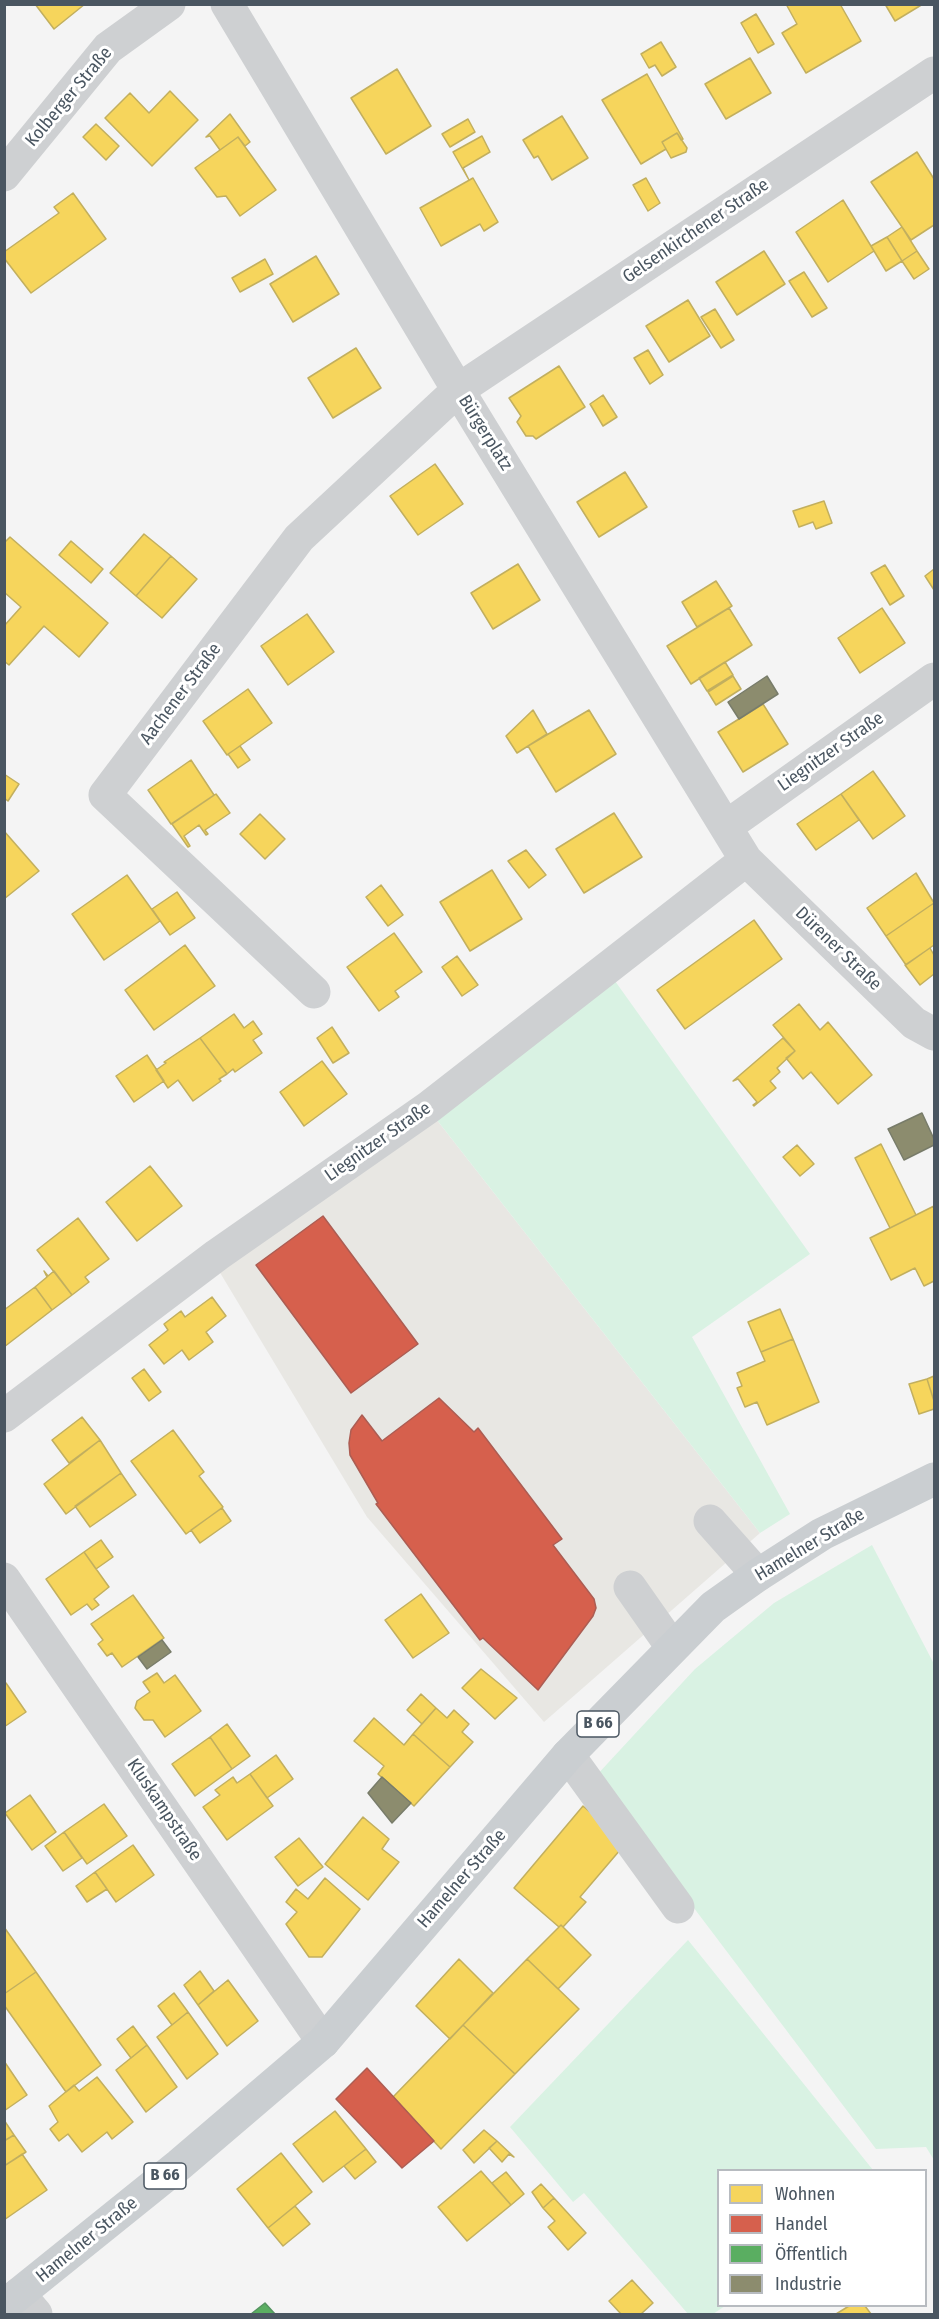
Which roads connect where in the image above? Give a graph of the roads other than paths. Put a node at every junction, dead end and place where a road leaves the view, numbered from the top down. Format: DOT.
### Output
graph roads {
  1 [pos="169,4"];
  2 [pos="228,4"];
  3 [pos="934,73"];
  4 [pos="4,175"];
  5 [pos="458,390"];
  6 [pos="934,679"];
  7 [pos="727,826"];
  8 [pos="746,860"];
  9 [pos="314,992"];
  10 [pos="934,1034"];
  11 [pos="4,1416"];
  12 [pos="934,1479"];
  13 [pos="710,1521"];
  14 [pos="758,1575"];
  15 [pos="4,1579"];
  16 [pos="630,1587"];
  17 [pos="672,1647"];
  18 [pos="568,1755"];
  19 [pos="678,1907"];
  20 [pos="323,2042"];
  21 [pos="20,2305"];
  1 -- 4 [label="street, Kolberger Straße"];
  2 -- 5 [label="street, Bürgerplatz"];
  3 -- 5 [label="street, Gelsenkirchener Straße"];
  5 -- 7 [label="street, Bürgerplatz"];
  5 -- 9 [label="street, Aachener Straße"];
  6 -- 7 [label="street, Liegnitzer Straße"];
  7 -- 8 [label="street, Bürgerplatz"];
  8 -- 10 [label="street, Dürener Straße"];
  8 -- 11 [label="street, Liegnitzer Straße"];
  12 -- 14 [label="main road, Hamelner Straße / B 66"];
  13 -- 14 [label="street"];
  14 -- 17 [label="main road, Hamelner Straße / B 66"];
  15 -- 20 [label="street, Kluskampstraße"];
  16 -- 17 [label="street"];
  17 -- 18 [label="main road, Hamelner Straße / B 66"];
  18 -- 19 [label="street"];
  18 -- 20 [label="main road, Hamelner Straße / B 66"];
  20 -- 21 [label="main road, Hamelner Straße / B 66"];
}
